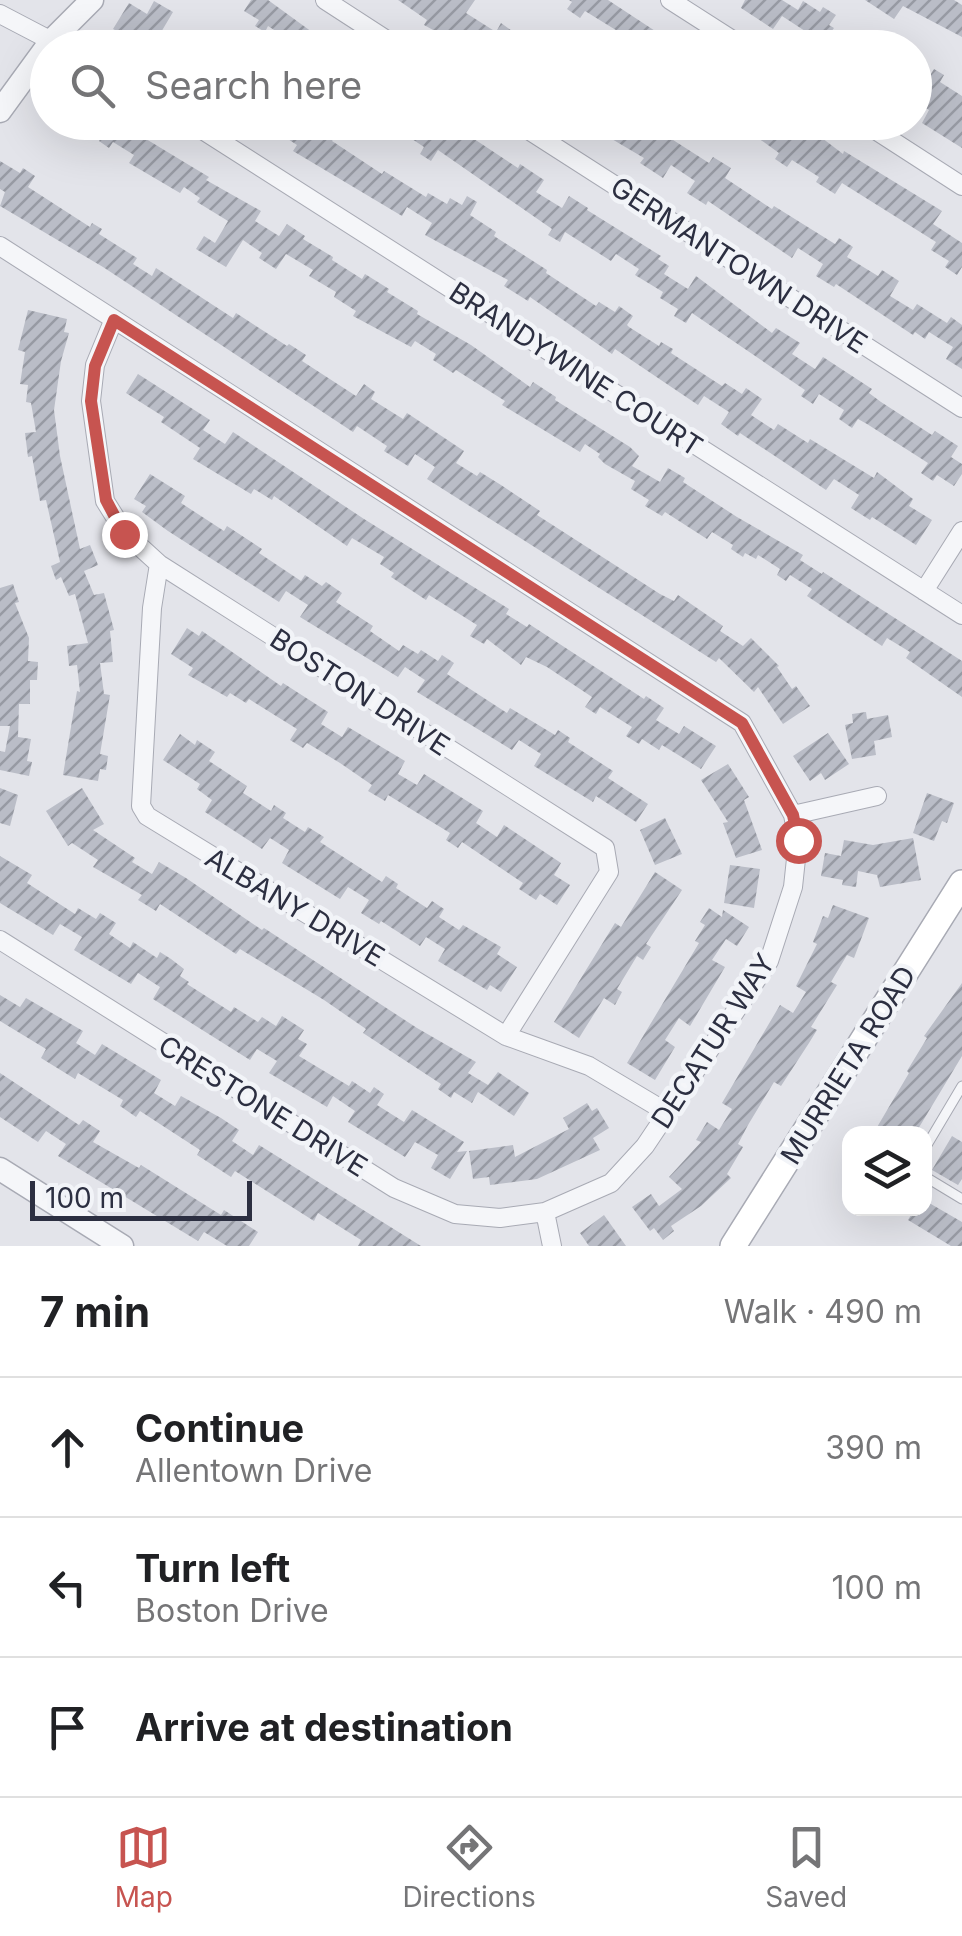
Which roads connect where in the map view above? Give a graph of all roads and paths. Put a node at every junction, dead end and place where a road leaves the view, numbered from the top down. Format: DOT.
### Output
graph roads {
  1 [pos="92,0"];
  2 [pos="325,0"];
  3 [pos="670,0"];
  4 [pos="0,14"];
  5 [pos="31,30"];
  6 [pos="69,30"];
  7 [pos="371,30"];
  8 [pos="717,30"];
  9 [pos="30,76"];
  10 [pos="0,111"];
  11 [pos="218,140"];
  12 [pos="544,140"];
  13 [pos="890,140"];
  14 [pos="962,186"];
  15 [pos="0,246"];
  16 [pos="114,320"];
  17 [pos="962,408"];
  18 [pos="962,531"];
  19 [pos="159,564"];
  20 [pos="924,591"];
  21 [pos="962,615"];
  22 [pos="877,796"];
  23 [pos="793,815"];
  24 [pos="962,884"];
  25 [pos="0,940"];
  26 [pos="506,1036"];
  27 [pos="962,1086"];
  28 [pos="668,1113"];
  29 [pos="932,1137"];
  30 [pos="0,1168"];
  31 [pos="932,1181"];
  32 [pos="962,1198"];
  33 [pos="545,1212"];
  34 [pos="122,1246"];
  35 [pos="552,1246"];
  36 [pos="733,1246"];
  1 -- 6 [label="street"];
  2 -- 7 [label="street"];
  3 -- 8 [label="street"];
  4 -- 5 [label="street"];
  9 -- 10 [label="street"];
  11 -- 20 [label="street, BRANDYWINE COURT"];
  12 -- 17 [label="street, GERMANTOWN DRIVE"];
  13 -- 14 [label="street"];
  15 -- 16 [label="street"];
  16 -- 19 [label="street, BOSTON DRIVE"];
  16 -- 23 [label="street"];
  18 -- 20 [label="street"];
  19 -- 26 [label="street, ALBANY DRIVE"];
  19 -- 26 [label="street, BOSTON DRIVE"];
  20 -- 21 [label="street, BRANDYWINE COURT"];
  22 -- 23 [label="street"];
  23 -- 28 [label="street, DECATUR WAY"];
  24 -- 36 [label="main road, MURRIETA ROAD"];
  25 -- 33 [label="street, CRESTONE DRIVE"];
  26 -- 28 [label="street, ALBANY DRIVE"];
  27 -- 29 [label="lane"];
  28 -- 33 [label="street, DECATUR WAY"];
  30 -- 34 [label="street"];
  31 -- 32 [label="lane"];
  33 -- 35 [label="street"];
}
